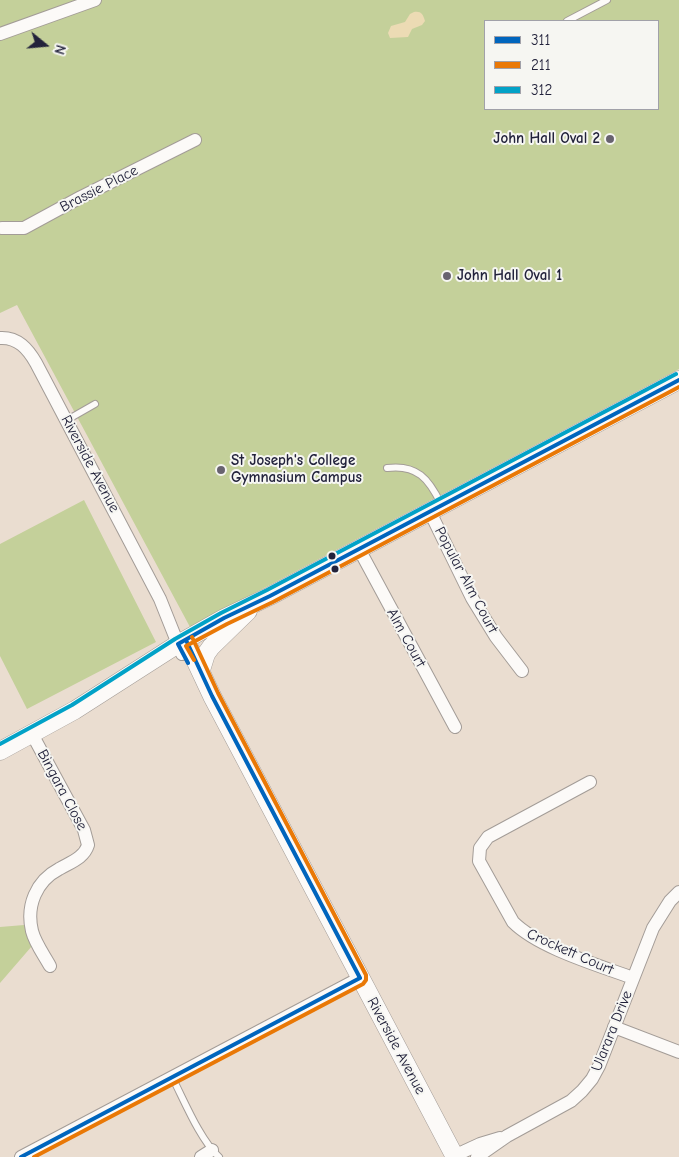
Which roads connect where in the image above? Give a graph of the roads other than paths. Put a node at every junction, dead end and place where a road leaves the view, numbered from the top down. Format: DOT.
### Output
graph roads {
  1 [pos="95,0"];
  2 [pos="606,0"];
  3 [pos="569,20"];
  4 [pos="0,34"];
  5 [pos="195,140"];
  6 [pos="1,228"];
  7 [pos="5,338"];
  8 [pos="679,380"];
  9 [pos="95,404"];
  10 [pos="67,420"];
  11 [pos="387,468"];
  12 [pos="436,508"];
  13 [pos="358,549"];
  14 [pos="270,596"];
  15 [pos="248,611"];
  16 [pos="184,647"];
  17 [pos="201,670"];
  18 [pos="522,671"];
  19 [pos="212,696"];
  20 [pos="455,727"];
  21 [pos="32,734"];
  22 [pos="0,751"];
  23 [pos="590,782"];
  24 [pos="679,892"];
  25 [pos="50,966"];
  26 [pos="360,978"];
  27 [pos="633,978"];
  28 [pos="614,1027"];
  29 [pos="679,1052"];
  30 [pos="172,1077"];
  31 [pos="507,1136"];
  32 [pos="211,1155"];
  33 [pos="21,1157"];
  34 [pos="455,1157"];
  35 [pos="477,1157"];
  1 -- 4 [label="street"];
  2 -- 3 [label="lane"];
  5 -- 6 [label="street, Brassie Place"];
  7 -- 10 [label="street, Riverside Avenue"];
  8 -- 12 [label="main road"];
  9 -- 10 [label="lane"];
  10 -- 16 [label="street, Riverside Avenue"];
  11 -- 12 [label="lane"];
  12 -- 13 [label="main road"];
  12 -- 18 [label="street, Popular Alm Court"];
  13 -- 14 [label="main road"];
  13 -- 20 [label="street, Alm Court"];
  14 -- 15 [label="main road"];
  14 -- 16 [label="main road"];
  15 -- 16 [label="main road"];
  15 -- 17 [label="main road"];
  16 -- 17 [label="main road, Riverside Avenue"];
  16 -- 19 [label="main road, Riverside Avenue"];
  16 -- 21 [label="main road"];
  17 -- 19 [label="main road, Riverside Avenue"];
  19 -- 26 [label="main road, Riverside Avenue"];
  21 -- 22 [label="main road"];
  21 -- 25 [label="street, Bingara Close"];
  23 -- 27 [label="street, Crockett Court"];
  24 -- 27 [label="street, Ularara Drive"];
  26 -- 30 [label="street"];
  26 -- 34 [label="main road, Riverside Avenue"];
  27 -- 28 [label="street, Ularara Drive"];
  28 -- 29 [label="street"];
  28 -- 31 [label="street, Ularara Drive"];
  30 -- 32 [label="lane"];
  30 -- 33 [label="street"];
  31 -- 34 [label="street, Ularara Drive"];
  31 -- 35 [label="street, Ularara Drive"];
}
